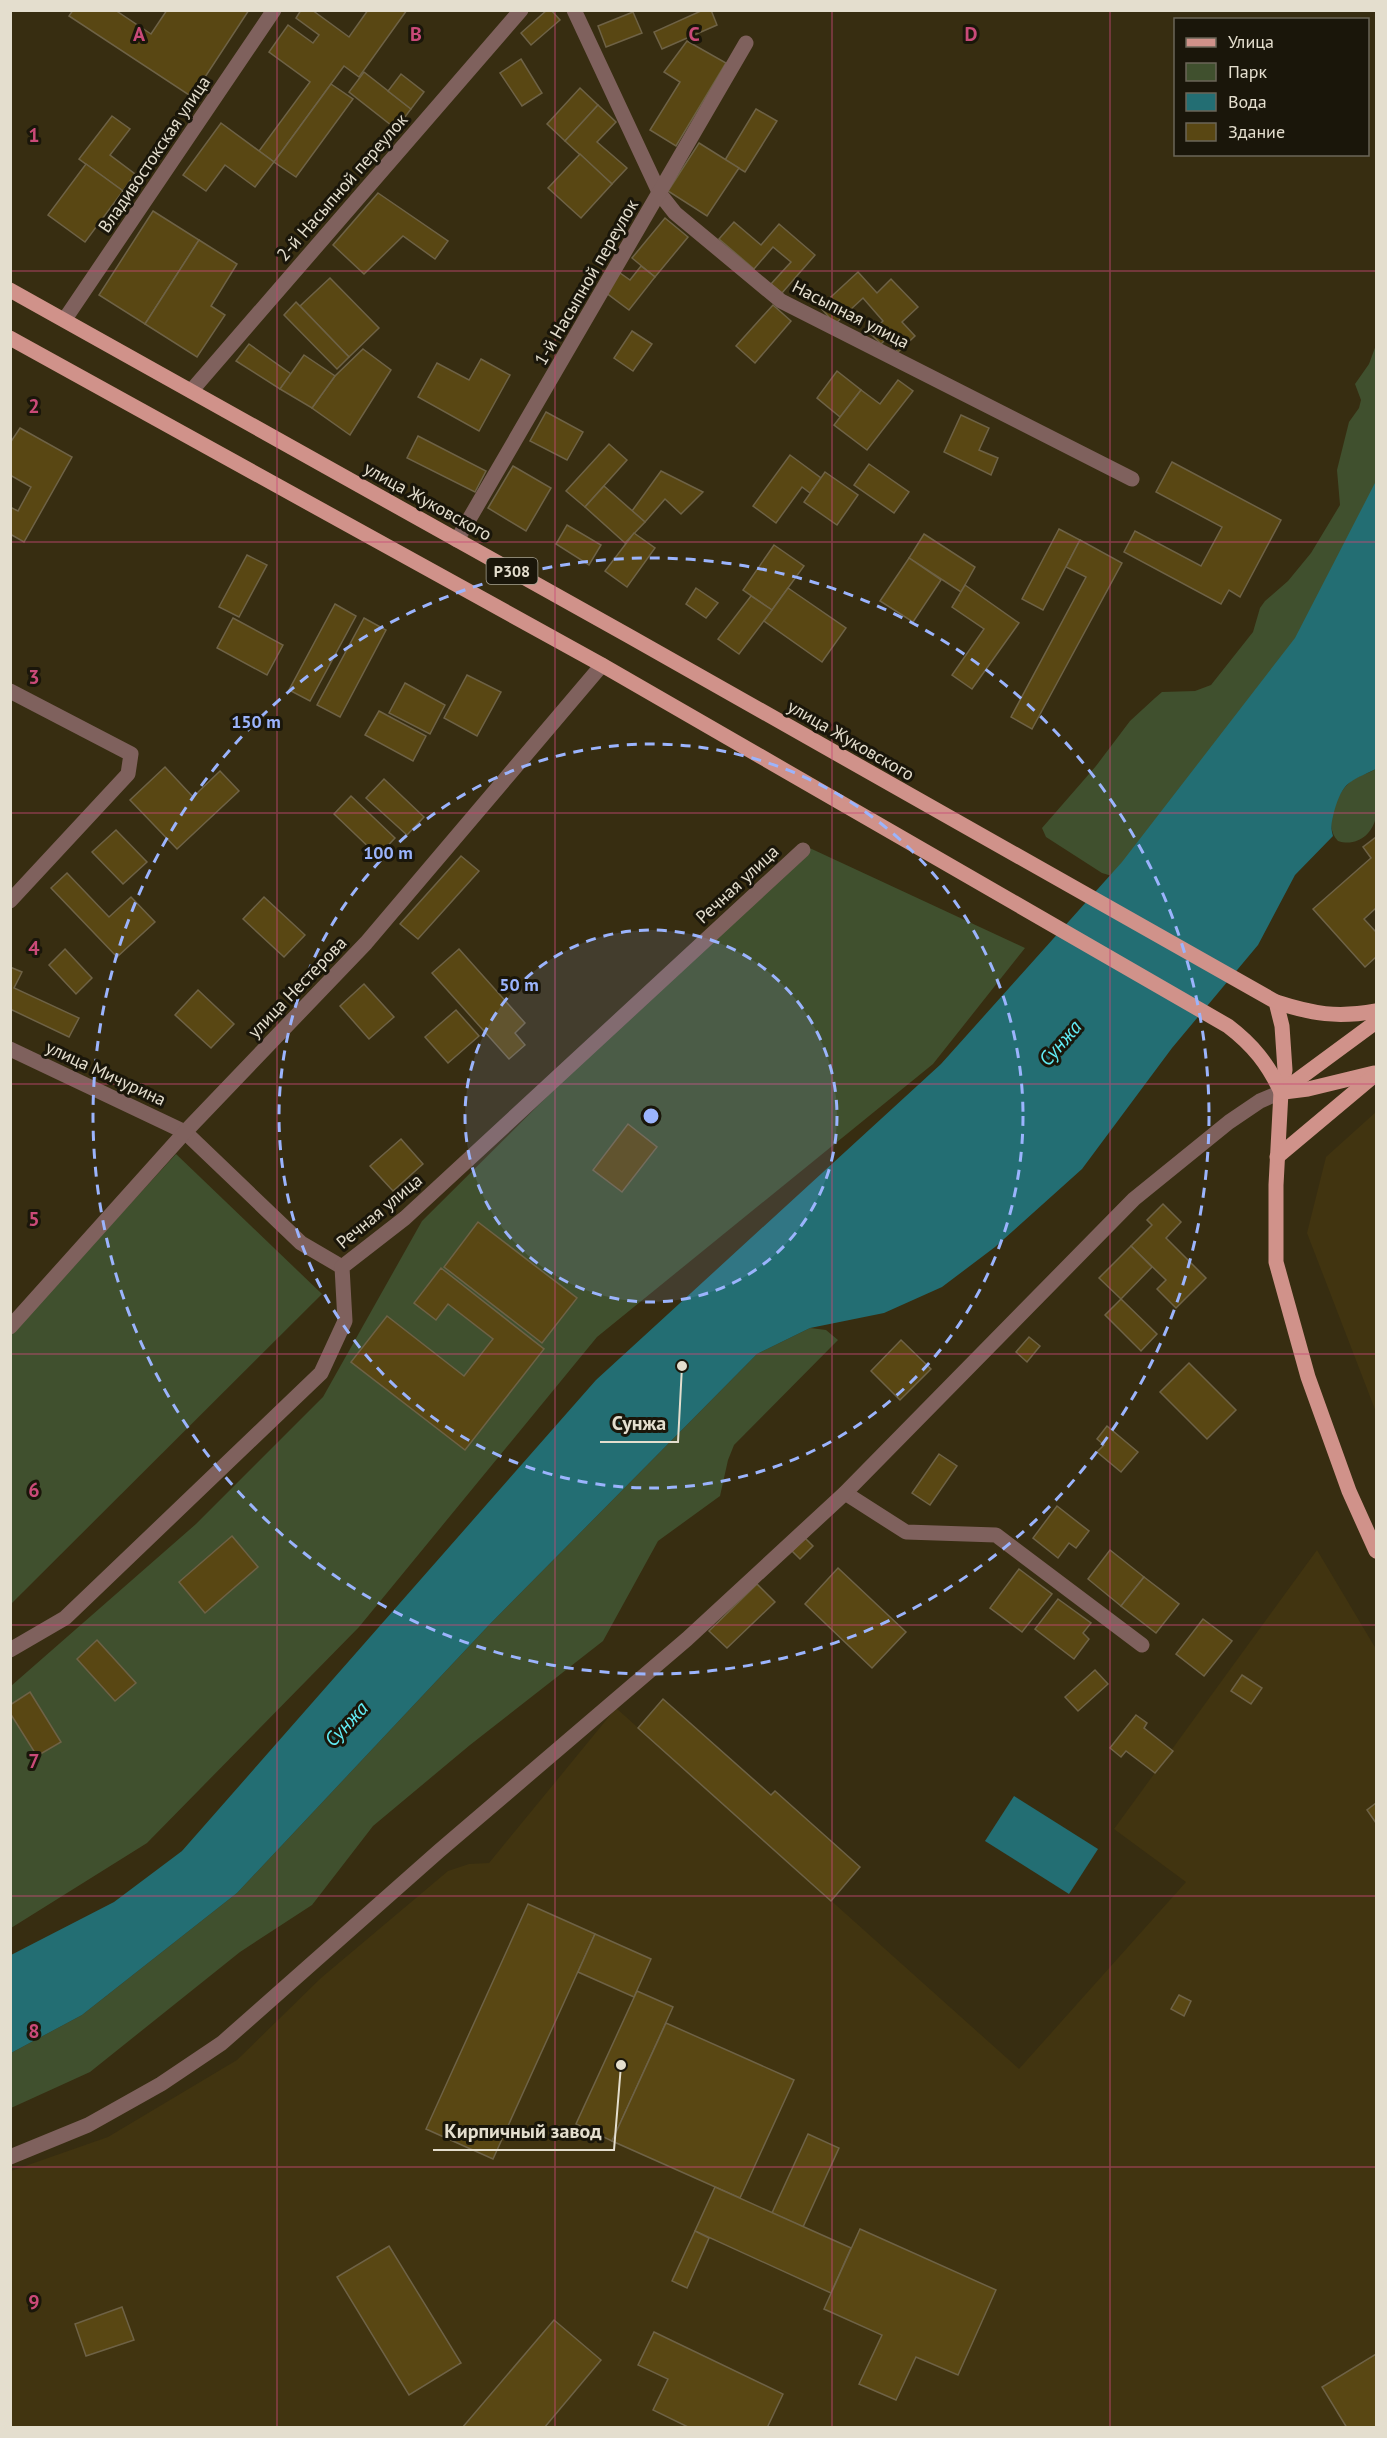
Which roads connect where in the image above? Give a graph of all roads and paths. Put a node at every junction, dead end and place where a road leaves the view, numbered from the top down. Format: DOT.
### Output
graph roads {
  1 [pos="274,10"];
  2 [pos="521,10"];
  3 [pos="574,10"];
  4 [pos="746,43"];
  5 [pos="660,194"];
  6 [pos="10,290"];
  7 [pos="65,319"];
  8 [pos="10,338"];
  9 [pos="192,390"];
  10 [pos="1132,479"];
  11 [pos="457,540"];
  12 [pos="602,665"];
  13 [pos="10,691"];
  14 [pos="803,850"];
  15 [pos="10,901"];
  16 [pos="1276,1002"];
  17 [pos="1377,1011"];
  18 [pos="1377,1022"];
  19 [pos="10,1049"];
  20 [pos="1377,1073"];
  21 [pos="1281,1092"];
  22 [pos="185,1132"];
  23 [pos="1277,1157"];
  24 [pos="342,1267"];
  25 [pos="10,1327"];
  26 [pos="845,1494"];
  27 [pos="1377,1551"];
  28 [pos="1142,1645"];
  29 [pos="10,1650"];
  30 [pos="10,2157"];
  1 -- 7 [label="street, Владивостокская улица"];
  2 -- 9 [label="street, 2-й Насыпной переулок"];
  3 -- 5 [label="street, Насыпная улица"];
  4 -- 5 [label="street, 1-й Насыпной переулок"];
  5 -- 10 [label="street, Насыпная улица"];
  5 -- 11 [label="street, 1-й Насыпной переулок"];
  6 -- 7 [label="main road, улица Жуковского / P308"];
  7 -- 9 [label="main road, улица Жуковского / P308"];
  8 -- 12 [label="main road, P308"];
  9 -- 11 [label="main road, улица Жуковского / P308"];
  11 -- 16 [label="main road, улица Жуковского / P308"];
  12 -- 21 [label="main road, P308"];
  12 -- 22 [label="street, улица Нестерова"];
  13 -- 15 [label="street"];
  14 -- 24 [label="street, Речная улица"];
  16 -- 17 [label="main road, улица Жуковского"];
  16 -- 21 [label="main road"];
  18 -- 21 [label="main road"];
  19 -- 22 [label="street, улица Мичурина"];
  20 -- 21 [label="main road"];
  20 -- 23 [label="main road"];
  21 -- 23 [label="main road"];
  21 -- 26 [label="street"];
  22 -- 24 [label="street, улица Мичурина"];
  22 -- 25 [label="street, улица Нестерова"];
  23 -- 27 [label="main road"];
  24 -- 29 [label="street, Речная улица"];
  26 -- 28 [label="street"];
  26 -- 30 [label="street"];
}
